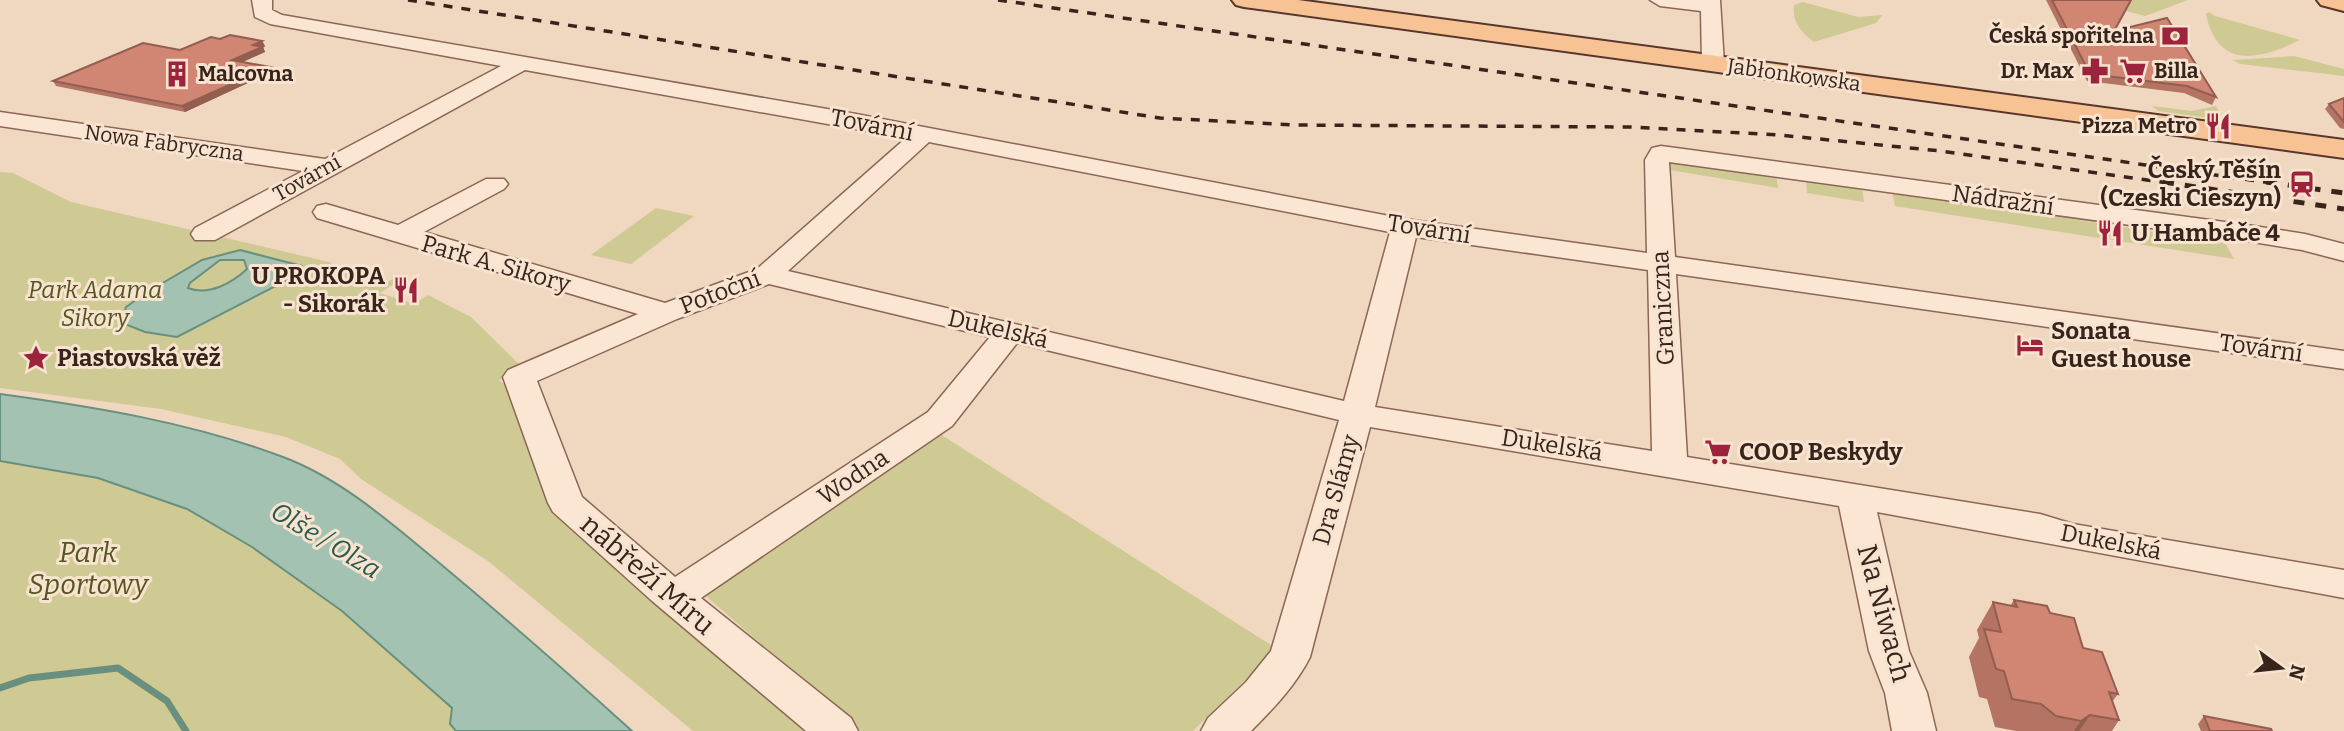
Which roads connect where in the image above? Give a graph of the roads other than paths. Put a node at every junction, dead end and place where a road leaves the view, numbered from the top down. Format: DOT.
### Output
graph roads {
  1 [pos="262,0"];
  2 [pos="1244,0"];
  3 [pos="1660,0"];
  4 [pos="2329,0"];
  5 [pos="1710,3"];
  6 [pos="2344,4"];
  7 [pos="520,64"];
  8 [pos="1713,64"];
  9 [pos="0,119"];
  10 [pos="923,134"];
  11 [pos="2344,149"];
  12 [pos="1661,153"];
  13 [pos="327,167"];
  14 [pos="495,184"];
  15 [pos="326,212"];
  16 [pos="1405,227"];
  17 [pos="205,234"];
  18 [pos="399,235"];
  19 [pos="2344,253"];
  20 [pos="1661,261"];
  21 [pos="767,275"];
  22 [pos="666,313"];
  23 [pos="1010,332"];
  24 [pos="2344,360"];
  25 [pos="519,377"];
  26 [pos="1357,414"];
  27 [pos="1670,464"];
  28 [pos="1855,496"];
  29 [pos="2344,584"];
  30 [pos="674,597"];
  31 [pos="836,731"];
  32 [pos="1223,731"];
  33 [pos="1914,731"];
  1 -- 7 [label="street, Tovární"];
  2 -- 8 [label="main road, Jabłonkowska"];
  3 -- 5 [label="street"];
  4 -- 6 [label="main road"];
  5 -- 8 [label="street"];
  7 -- 10 [label="street, Tovární"];
  7 -- 13 [label="street, Tovární"];
  8 -- 11 [label="main road, Jabłonkowska"];
  9 -- 13 [label="street, Nowa Fabryczna"];
  10 -- 16 [label="street, Tovární"];
  10 -- 21 [label="street, Potoční"];
  12 -- 19 [label="street, Nádražní"];
  12 -- 20 [label="street, Graniczna"];
  13 -- 17 [label="street, Tovární"];
  14 -- 18 [label="street"];
  15 -- 18 [label="street, Park A. Sikory"];
  16 -- 20 [label="street, Tovární"];
  16 -- 26 [label="street, Dra Slámy"];
  18 -- 22 [label="street, Park A. Sikory"];
  20 -- 24 [label="street, Tovární"];
  20 -- 27 [label="street, Graniczna"];
  21 -- 22 [label="street, Potoční"];
  21 -- 23 [label="street, Dukelská"];
  22 -- 25 [label="street, Potoční"];
  23 -- 26 [label="street, Dukelská"];
  23 -- 30 [label="street, Wodna"];
  25 -- 30 [label="street, nábřeží Míru"];
  26 -- 27 [label="street, Dukelská"];
  26 -- 32 [label="street, Dra Slámy"];
  27 -- 28 [label="street, Dukelská"];
  28 -- 29 [label="street, Dukelská"];
  28 -- 33 [label="street, Na Niwach"];
  30 -- 31 [label="street, nábřeží Míru"];
}
